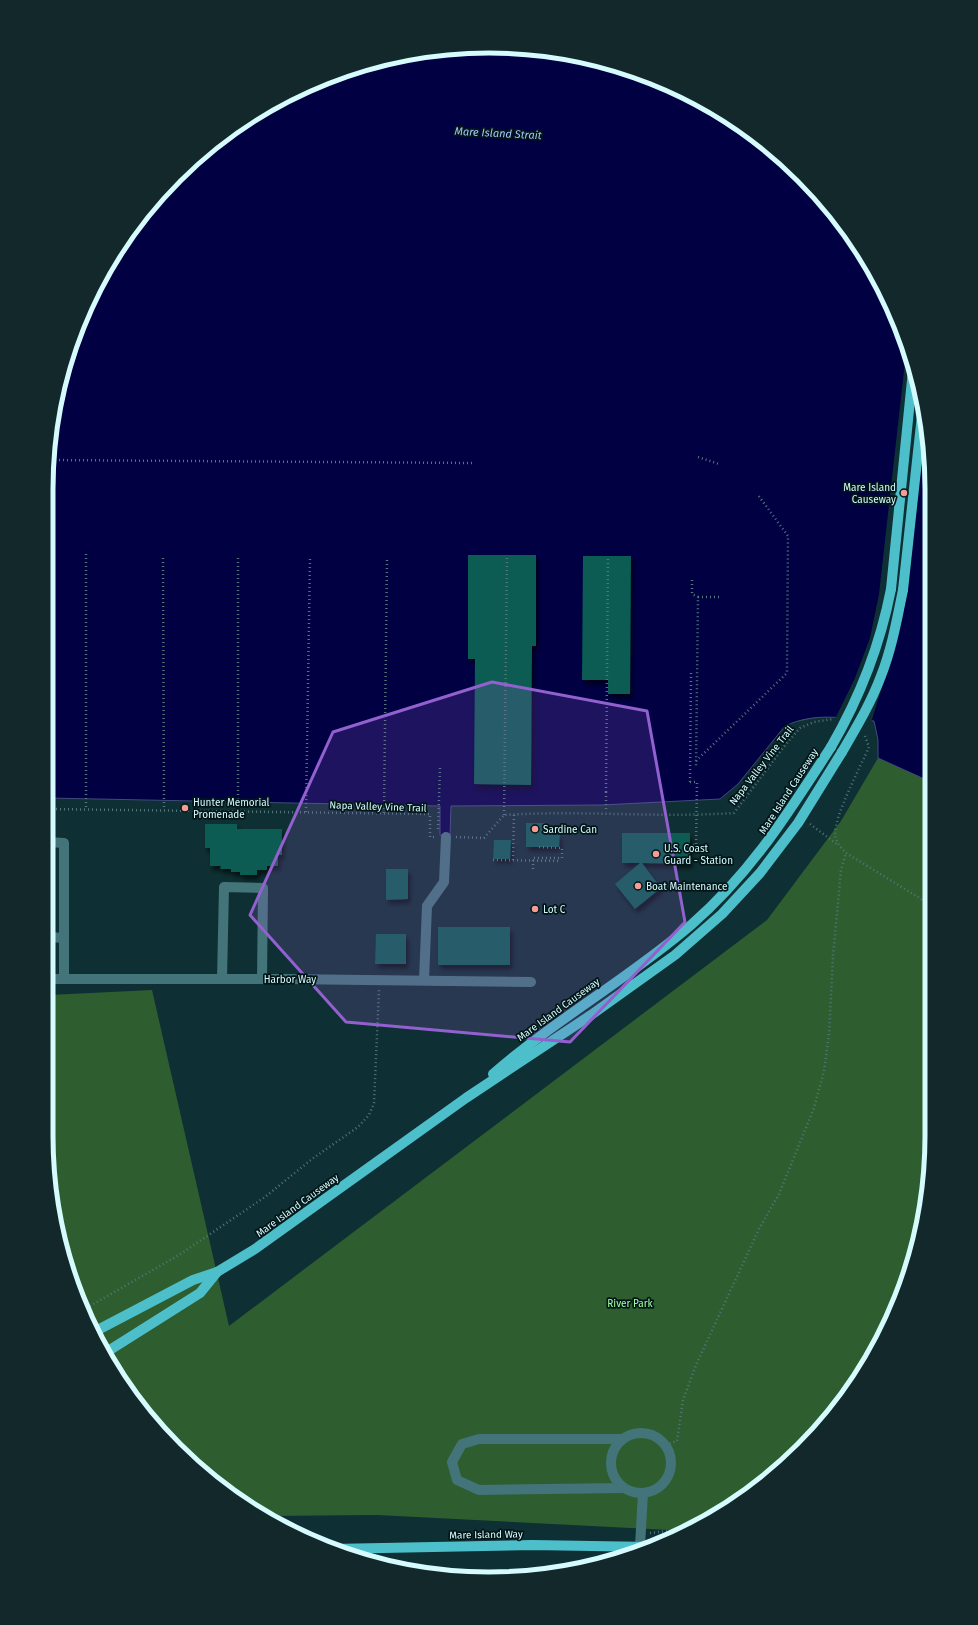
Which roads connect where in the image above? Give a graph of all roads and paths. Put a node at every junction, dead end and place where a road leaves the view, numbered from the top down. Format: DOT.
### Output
graph roads {
  1 [pos="912,383"];
  2 [pos="921,429"];
  3 [pos="698,457"];
  4 [pos="54,460"];
  5 [pos="473,463"];
  6 [pos="719,464"];
  7 [pos="758,495"];
  8 [pos="86,554"];
  9 [pos="507,555"];
  10 [pos="238,556"];
  11 [pos="310,556"];
  12 [pos="608,556"];
  13 [pos="163,558"];
  14 [pos="387,559"];
  15 [pos="692,580"];
  16 [pos="698,597"];
  17 [pos="720,597"];
  18 [pos="691,672"];
  19 [pos="800,728"];
  20 [pos="696,761"];
  21 [pos="440,768"];
  22 [pos="696,768"];
  23 [pos="606,785"];
  24 [pos="606,792"];
  25 [pos="53,809"];
  26 [pos="86,809"];
  27 [pos="164,810"];
  28 [pos="238,811"];
  29 [pos="306,812"];
  30 [pos="606,812"];
  31 [pos="384,813"];
  32 [pos="514,814"];
  33 [pos="504,815"];
  34 [pos="697,816"];
  35 [pos="801,818"];
  36 [pos="442,837"];
  37 [pos="53,842"];
  38 [pos="690,845"];
  39 [pos="839,845"];
  40 [pos="538,847"];
  41 [pos="533,859"];
  42 [pos="493,860"];
  43 [pos="513,860"];
  44 [pos="562,861"];
  45 [pos="533,869"];
  46 [pos="925,901"];
  47 [pos="53,937"];
  48 [pos="64,938"];
  49 [pos="53,979"];
  50 [pos="64,979"];
  51 [pos="222,979"];
  52 [pos="262,979"];
  53 [pos="380,980"];
  54 [pos="424,980"];
  55 [pos="532,982"];
  56 [pos="466,1098"];
  57 [pos="217,1272"];
  58 [pos="88,1307"];
  59 [pos="98,1329"];
  60 [pos="109,1350"];
  61 [pos="623,1439"];
  62 [pos="666,1445"];
  63 [pos="623,1488"];
  64 [pos="643,1493"];
  65 [pos="672,1532"];
  66 [pos="641,1534"];
  67 [pos="640,1545"];
  68 [pos="348,1549"];
  69 [pos="630,1549"];
  1 -- 56 [label="main road, Mare Island Causeway, bridge"];
  2 -- 35 [label="main road, Mare Island Causeway, bridge"];
  3 -- 6 [label="path"];
  4 -- 5 [label="path"];
  7 -- 20 [label="path"];
  8 -- 26 [label="path"];
  9 -- 33 [label="path"];
  10 -- 28 [label="path"];
  11 -- 29 [label="path"];
  12 -- 23 [label="path"];
  13 -- 27 [label="path"];
  14 -- 31 [label="path"];
  15 -- 16 [label="path"];
  16 -- 17 [label="path"];
  16 -- 20 [label="path"];
  18 -- 34 [label="path"];
  19 -- 34 [label="path, Napa Valley Vine Trail"];
  20 -- 22 [label="path"];
  21 -- 36 [label="path"];
  23 -- 24 [label="path"];
  23 -- 30 [label="path"];
  25 -- 26 [label="path, Napa Valley Vine Trail"];
  26 -- 27 [label="path, Napa Valley Vine Trail"];
  27 -- 28 [label="path, Napa Valley Vine Trail"];
  28 -- 29 [label="path, Napa Valley Vine Trail"];
  29 -- 31 [label="path, Napa Valley Vine Trail"];
  30 -- 32 [label="path, Napa Valley Vine Trail"];
  30 -- 34 [label="path, Napa Valley Vine Trail"];
  31 -- 36 [label="path, Napa Valley Vine Trail"];
  32 -- 33 [label="path, Napa Valley Vine Trail"];
  32 -- 43 [label="path"];
  33 -- 36 [label="path"];
  34 -- 38 [label="path"];
  35 -- 39 [label="path"];
  35 -- 56 [label="main road, Mare Island Causeway"];
  36 -- 54 [label="street"];
  37 -- 48 [label="street"];
  40 -- 41 [label="path"];
  41 -- 43 [label="path"];
  41 -- 44 [label="path"];
  41 -- 45 [label="path"];
  42 -- 43 [label="path"];
  46 -- 62 [label="path"];
  47 -- 48 [label="street"];
  48 -- 50 [label="street"];
  49 -- 50 [label="street, Harbor Way"];
  50 -- 51 [label="street, Harbor Way"];
  51 -- 52 [label="street, Harbor Way"];
  51 -- 52 [label="street"];
  52 -- 53 [label="street, Harbor Way"];
  53 -- 54 [label="street, Harbor Way"];
  53 -- 58 [label="path"];
  54 -- 55 [label="street, Harbor Way"];
  56 -- 57 [label="main road, Mare Island Causeway"];
  57 -- 59 [label="main road, Mare Island Causeway"];
  57 -- 60 [label="main road, Mare Island Causeway"];
  61 -- 62 [label="street"];
  61 -- 63 [label="street"];
  61 -- 63 [label="street"];
  62 -- 64 [label="street"];
  63 -- 64 [label="street"];
  64 -- 66 [label="street"];
  65 -- 66 [label="path"];
  66 -- 67 [label="street"];
  68 -- 69 [label="main road, Mare Island Way"];
}
